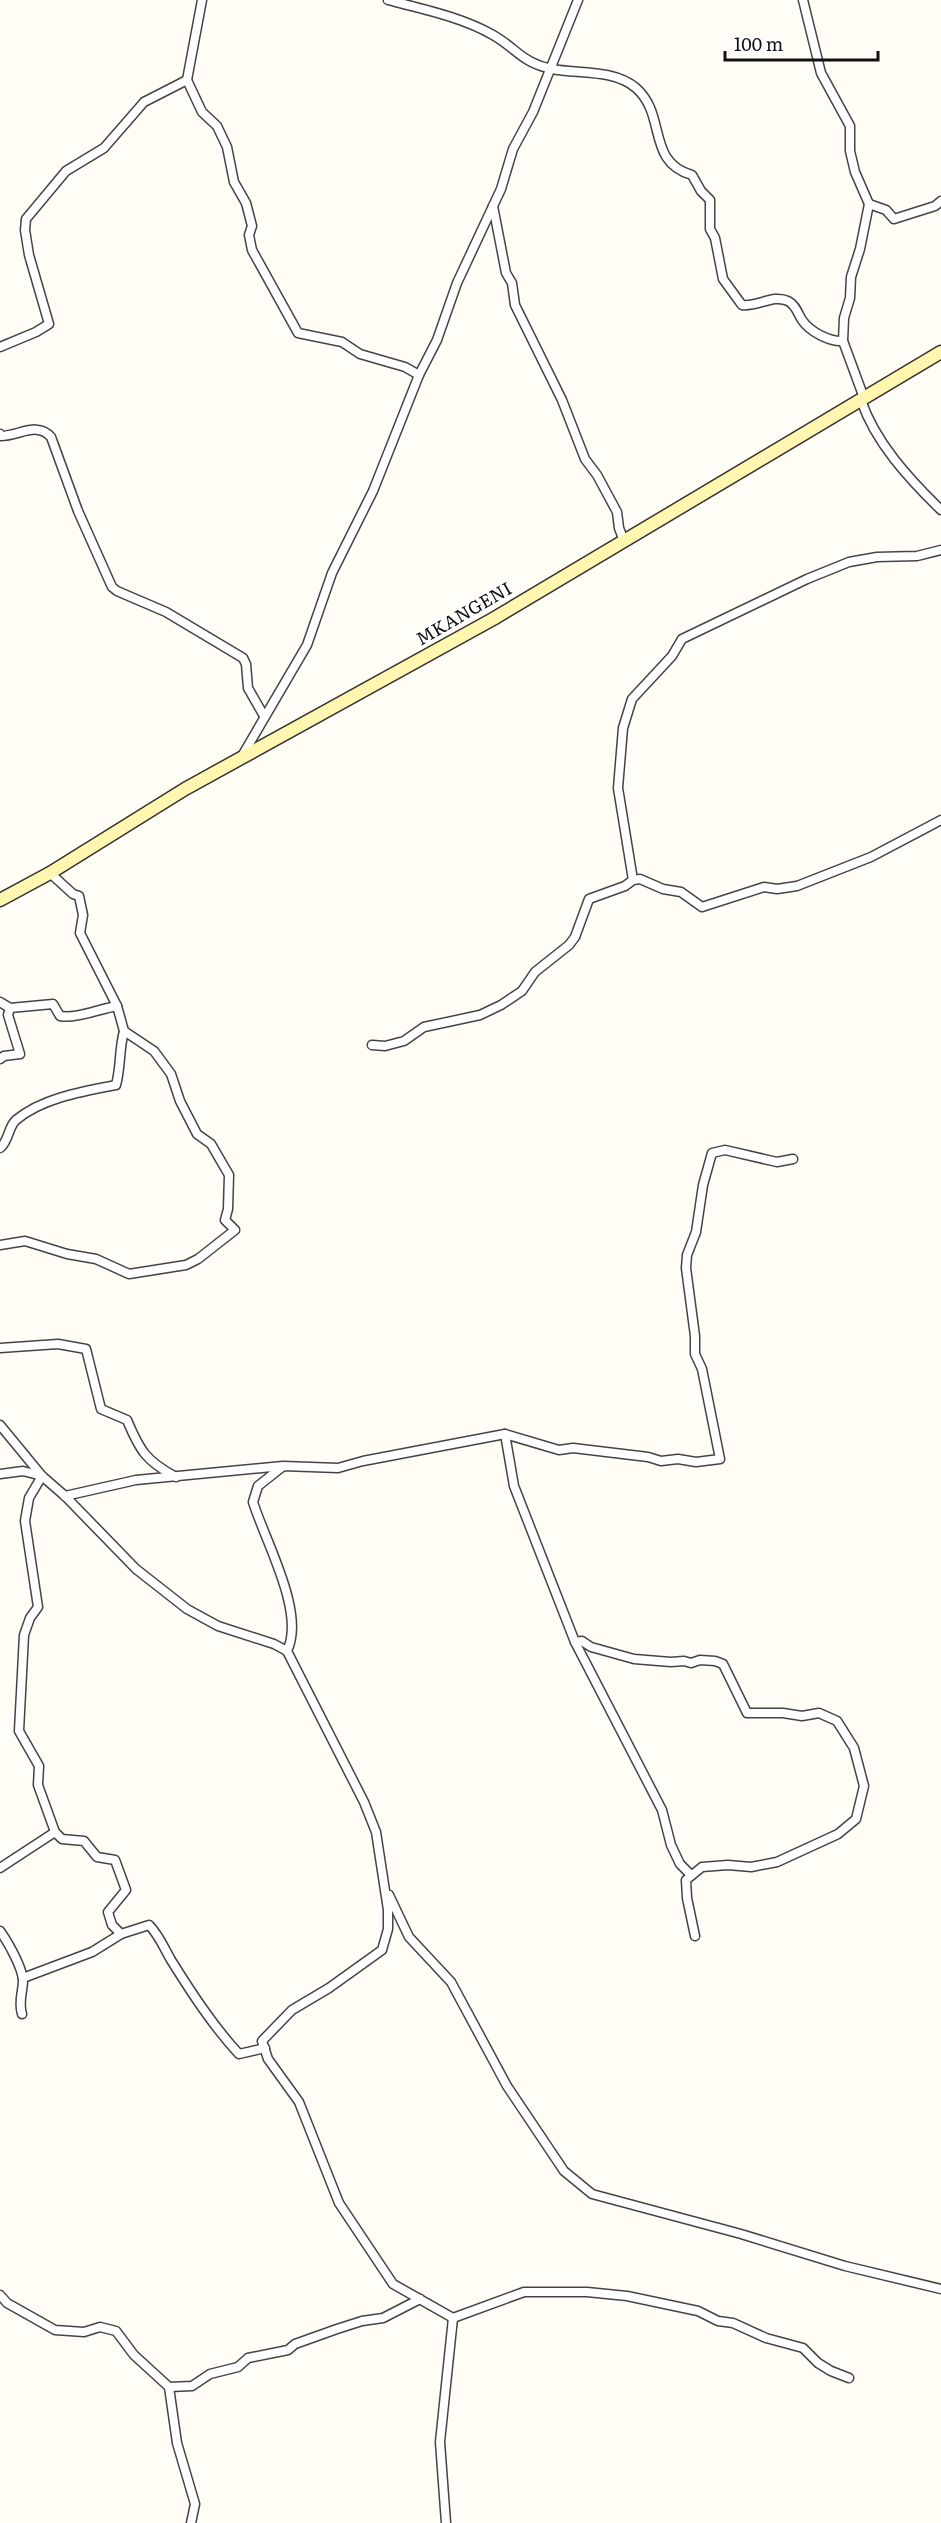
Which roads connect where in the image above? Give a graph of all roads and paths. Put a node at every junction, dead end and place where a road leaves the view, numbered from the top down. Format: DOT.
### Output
graph roads {
  1 [pos="202,0"];
  2 [pos="388,0"];
  3 [pos="578,0"];
  4 [pos="803,0"];
  5 [pos="552,69"];
  6 [pos="187,80"];
  7 [pos="941,201"];
  8 [pos="869,204"];
  9 [pos="493,206"];
  10 [pos="843,341"];
  11 [pos="0,347"];
  12 [pos="941,352"];
  13 [pos="419,375"];
  14 [pos="862,399"];
  15 [pos="0,436"];
  16 [pos="941,510"];
  17 [pos="624,541"];
  18 [pos="941,550"];
  19 [pos="264,716"];
  20 [pos="242,758"];
  21 [pos="941,820"];
  22 [pos="50,873"];
  23 [pos="633,880"];
  24 [pos="0,900"];
  25 [pos="0,1002"];
  26 [pos="117,1006"];
  27 [pos="10,1008"];
  28 [pos="124,1031"];
  29 [pos="372,1045"];
  30 [pos="0,1059"];
  31 [pos="0,1148"];
  32 [pos="793,1159"];
  33 [pos="0,1245"];
  34 [pos="0,1348"];
  35 [pos="0,1425"];
  36 [pos="505,1434"];
  37 [pos="283,1466"];
  38 [pos="0,1474"];
  39 [pos="42,1476"];
  40 [pos="176,1478"];
  41 [pos="65,1496"];
  42 [pos="575,1642"];
  43 [pos="287,1651"];
  44 [pos="55,1832"];
  45 [pos="0,1868"];
  46 [pos="691,1875"];
  47 [pos="383,1884"];
  48 [pos="0,1931"];
  49 [pos="121,1934"];
  50 [pos="695,1936"];
  51 [pos="23,1978"];
  52 [pos="22,2014"];
  53 [pos="265,2048"];
  54 [pos="941,2289"];
  55 [pos="0,2295"];
  56 [pos="420,2299"];
  57 [pos="453,2318"];
  58 [pos="849,2378"];
  59 [pos="169,2387"];
  60 [pos="191,2523"];
  61 [pos="446,2523"];
  1 -- 6 [label="street"];
  2 -- 5 [label="street"];
  3 -- 5 [label="street"];
  4 -- 8 [label="street"];
  5 -- 9 [label="street"];
  5 -- 10 [label="street"];
  6 -- 11 [label="street"];
  6 -- 13 [label="street"];
  7 -- 8 [label="street"];
  8 -- 10 [label="street"];
  9 -- 13 [label="street"];
  9 -- 17 [label="street"];
  10 -- 14 [label="street"];
  12 -- 14 [label="street, MKANGENI"];
  13 -- 19 [label="street"];
  14 -- 16 [label="street"];
  14 -- 17 [label="street, MKANGENI"];
  15 -- 19 [label="street"];
  17 -- 20 [label="street, MKANGENI"];
  18 -- 23 [label="street"];
  19 -- 20 [label="street"];
  20 -- 22 [label="street, MKANGENI"];
  21 -- 23 [label="street"];
  22 -- 24 [label="street, MKANGENI"];
  22 -- 26 [label="street"];
  23 -- 29 [label="street"];
  25 -- 27 [label="street"];
  26 -- 27 [label="street"];
  26 -- 28 [label="street"];
  27 -- 30 [label="street"];
  28 -- 31 [label="street"];
  28 -- 33 [label="street"];
  32 -- 36 [label="street"];
  34 -- 40 [label="street"];
  35 -- 39 [label="street"];
  36 -- 37 [label="street"];
  36 -- 42 [label="street"];
  37 -- 40 [label="street"];
  37 -- 43 [label="street"];
  38 -- 39 [label="street"];
  39 -- 41 [label="street"];
  39 -- 44 [label="street"];
  40 -- 41 [label="street"];
  41 -- 43 [label="street"];
  42 -- 46 [label="street"];
  42 -- 46 [label="street"];
  43 -- 47 [label="street"];
  44 -- 45 [label="street"];
  44 -- 49 [label="street"];
  46 -- 50 [label="street"];
  47 -- 53 [label="street"];
  47 -- 54 [label="street"];
  48 -- 51 [label="street"];
  49 -- 51 [label="street"];
  49 -- 53 [label="street"];
  51 -- 52 [label="street"];
  53 -- 56 [label="street"];
  55 -- 59 [label="street"];
  56 -- 57 [label="street"];
  56 -- 59 [label="street"];
  57 -- 58 [label="street"];
  57 -- 61 [label="street"];
  59 -- 60 [label="street"];
}
